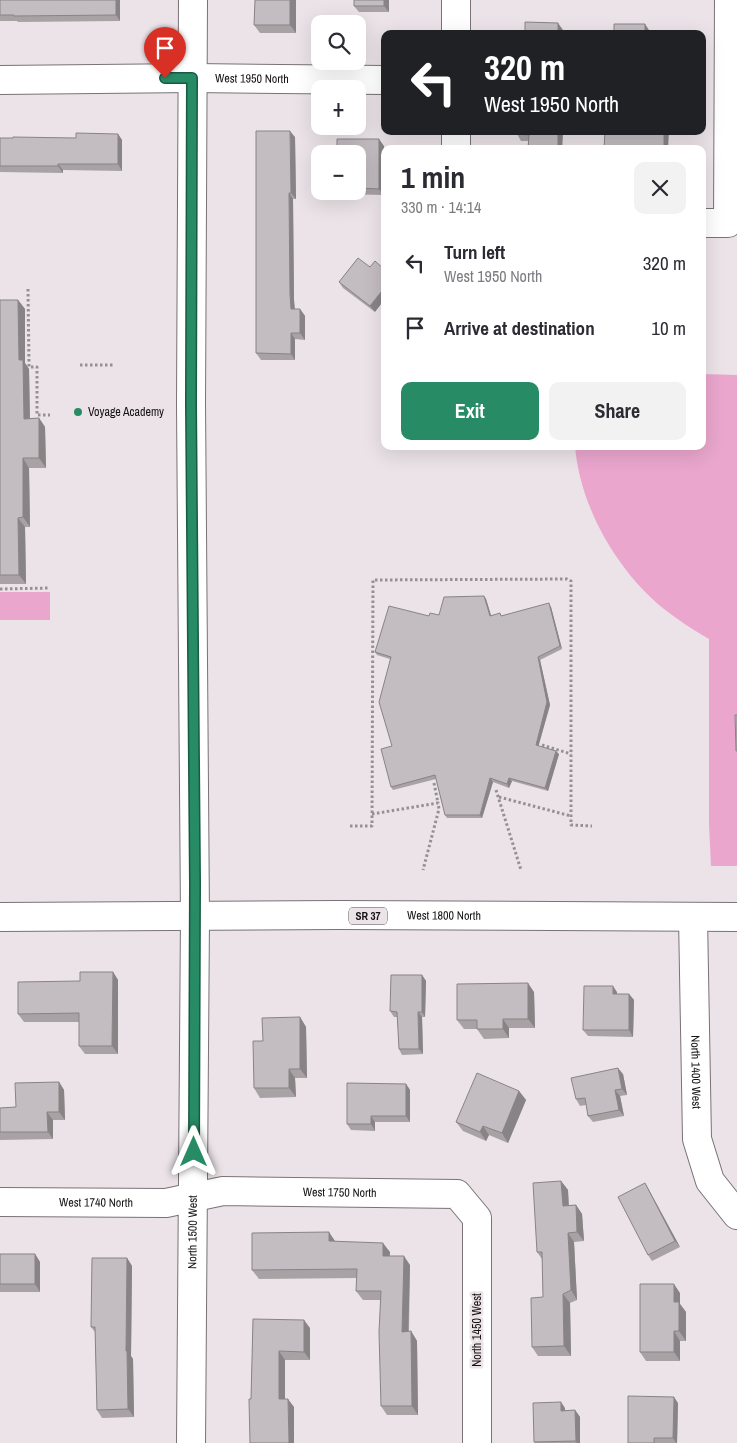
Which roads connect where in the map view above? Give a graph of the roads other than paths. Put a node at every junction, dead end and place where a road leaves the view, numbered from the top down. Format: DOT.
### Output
graph roads {
  1 [pos="193,0"];
  2 [pos="456,0"];
  3 [pos="729,0"];
  4 [pos="456,30"];
  5 [pos="192,78"];
  6 [pos="0,80"];
  7 [pos="381,80"];
  8 [pos="715,223"];
  9 [pos="0,917"];
  10 [pos="195,917"];
  11 [pos="693,917"];
  12 [pos="737,917"];
  13 [pos="193,1197"];
  14 [pos="0,1202"];
  15 [pos="737,1216"];
  16 [pos="477,1218"];
  17 [pos="192,1443"];
  18 [pos="477,1443"];
  1 -- 5 [label="street, North 1500 West"];
  2 -- 4 [label="street"];
  3 -- 8 [label="street"];
  5 -- 6 [label="street, West 1950 North"];
  5 -- 7 [label="street, West 1950 North"];
  5 -- 10 [label="street, North 1500 West"];
  9 -- 10 [label="street, West 1800 North / SR 37"];
  10 -- 11 [label="street, West 1800 North / SR 37"];
  10 -- 13 [label="street, North 1500 West"];
  11 -- 12 [label="street, West 1800 North / SR 37"];
  11 -- 15 [label="street, North 1400 West"];
  13 -- 14 [label="street, West 1740 North"];
  13 -- 16 [label="street, West 1750 North"];
  13 -- 17 [label="street, North 1500 West"];
  16 -- 18 [label="street, North 1450 West"];
}
